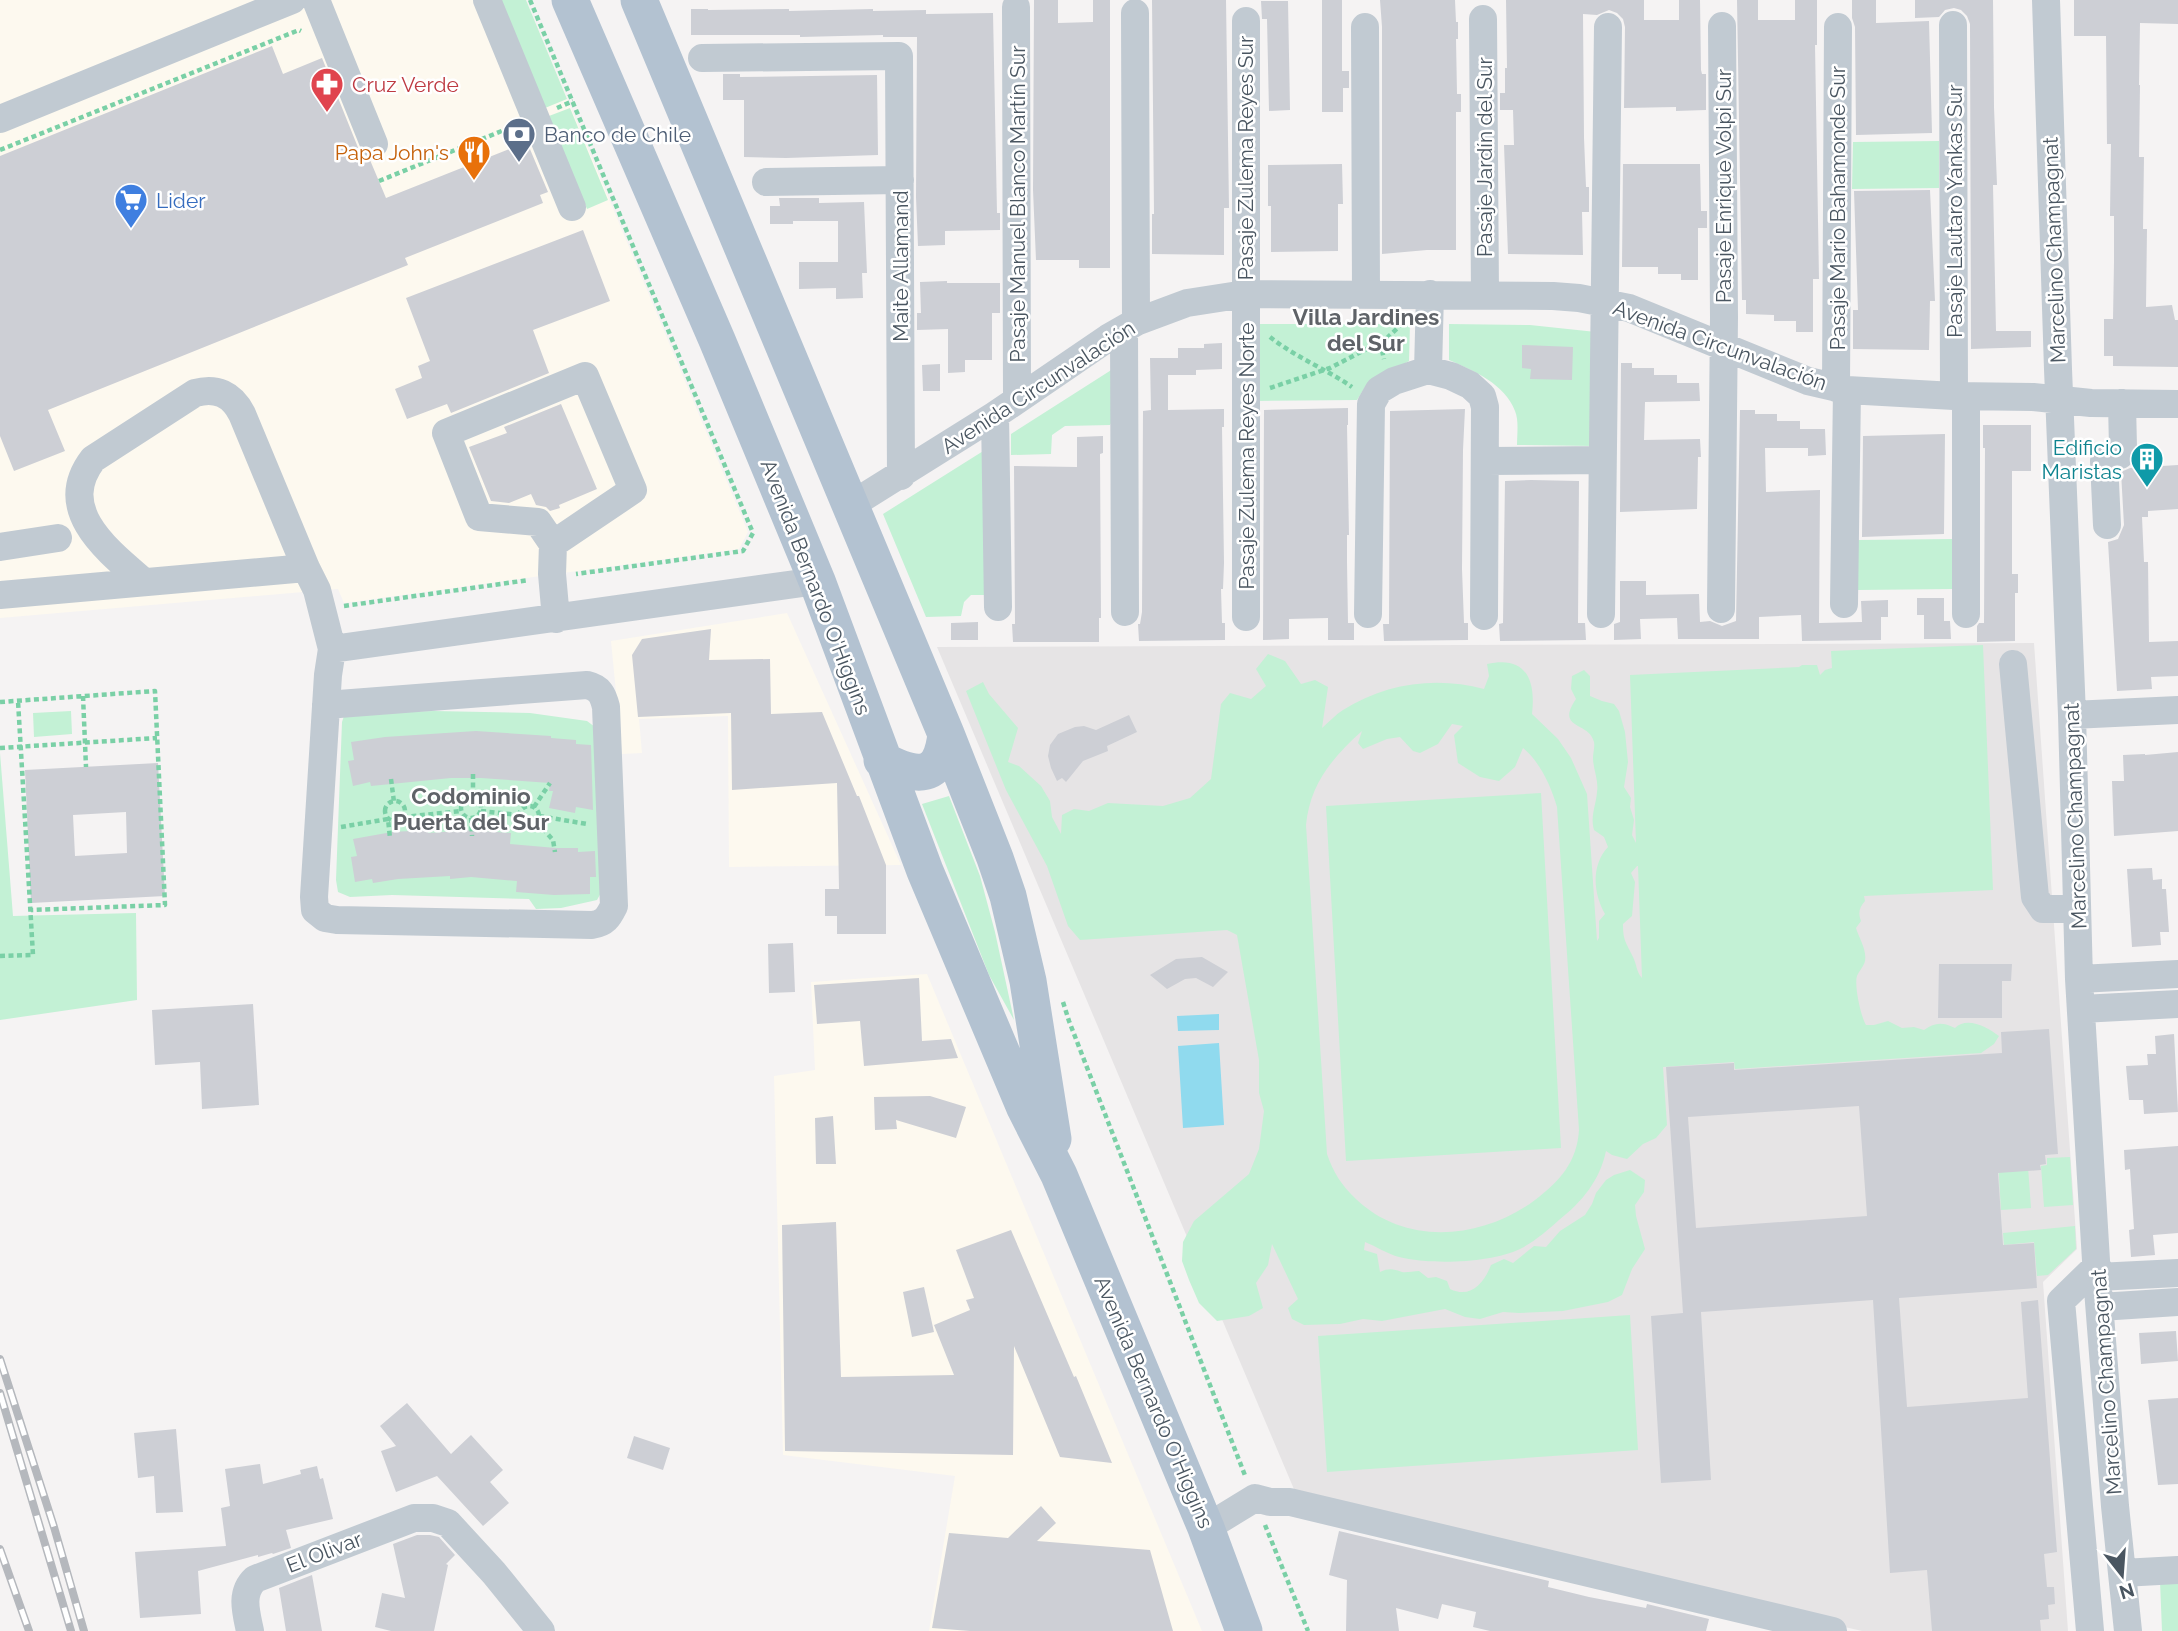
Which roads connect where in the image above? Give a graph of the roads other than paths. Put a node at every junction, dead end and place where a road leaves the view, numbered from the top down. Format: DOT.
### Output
graph roads {
  1 [pos="292,0"];
  2 [pos="316,0"];
  3 [pos="487,0"];
  4 [pos="570,0"];
  5 [pos="639,0"];
  6 [pos="2046,0"];
  7 [pos="1016,7"];
  8 [pos="1135,13"];
  9 [pos="1483,19"];
  10 [pos="1245,21"];
  11 [pos="1953,25"];
  12 [pos="1722,26"];
  13 [pos="1365,27"];
  14 [pos="1608,27"];
  15 [pos="1838,27"];
  16 [pos="702,58"];
  17 [pos="0,120"];
  18 [pos="374,144"];
  19 [pos="900,180"];
  20 [pos="766,182"];
  21 [pos="572,207"];
  22 [pos="1245,294"];
  23 [pos="1366,294"];
  24 [pos="1430,294"];
  25 [pos="1485,295"];
  26 [pos="1604,302"];
  27 [pos="1130,326"];
  28 [pos="1723,347"];
  29 [pos="1428,370"];
  30 [pos="1842,389"];
  31 [pos="1960,397"];
  32 [pos="2060,400"];
  33 [pos="2122,403"];
  34 [pos="2178,404"];
  35 [pos="1006,407"];
  36 [pos="1602,460"];
  37 [pos="1485,461"];
  38 [pos="901,475"];
  39 [pos="2105,490"];
  40 [pos="2064,492"];
  41 [pos="851,505"];
  42 [pos="2107,525"];
  43 [pos="58,538"];
  44 [pos="553,544"];
  45 [pos="0,547"];
  46 [pos="306,568"];
  47 [pos="817,581"];
  48 [pos="144,582"];
  49 [pos="0,595"];
  50 [pos="1844,604"];
  51 [pos="998,607"];
  52 [pos="1721,610"];
  53 [pos="1125,612"];
  54 [pos="1368,614"];
  55 [pos="1601,614"];
  56 [pos="1966,614"];
  57 [pos="1484,616"];
  58 [pos="1246,617"];
  59 [pos="556,619"];
  60 [pos="332,649"];
  61 [pos="2012,664"];
  62 [pos="326,705"];
  63 [pos="2178,710"];
  64 [pos="2072,715"];
  65 [pos="946,734"];
  66 [pos="882,760"];
  67 [pos="2077,909"];
  68 [pos="2178,974"];
  69 [pos="2079,979"];
  70 [pos="2178,1004"];
  71 [pos="2081,1010"];
  72 [pos="1059,1175"];
  73 [pos="2097,1271"];
  74 [pos="2178,1273"];
  75 [pos="2178,1302"];
  76 [pos="2100,1307"];
  77 [pos="2115,1506"];
  78 [pos="2080,1510"];
  79 [pos="1206,1528"];
  80 [pos="2178,1570"];
  81 [pos="2122,1573"];
  82 [pos="250,1631"];
  83 [pos="541,1631"];
  84 [pos="1244,1631"];
  85 [pos="1833,1631"];
  86 [pos="2090,1631"];
  87 [pos="2129,1631"];
  1 -- 17 [label="street"];
  2 -- 18 [label="street"];
  3 -- 21 [label="street"];
  4 -- 47 [label="main road, Avenida Bernardo O'Higgins"];
  5 -- 41 [label="main road, Avenida Bernardo O'Higgins"];
  6 -- 32 [label="street, Marcelino Champagnat"];
  7 -- 35 [label="street, Pasaje Manuel Blanco Martín Sur"];
  8 -- 27 [label="street"];
  9 -- 25 [label="street, Pasaje Jardín del Sur"];
  10 -- 22 [label="street, Pasaje Zulema Reyes Sur"];
  11 -- 31 [label="street, Pasaje Lautaro Yankas Sur"];
  12 -- 28 [label="street, Pasaje Enrique Volpi Sur"];
  13 -- 23 [label="street"];
  14 -- 26 [label="street"];
  15 -- 30 [label="street, Pasaje Mario Bahamonde Sur"];
  16 -- 19 [label="street, Maite Allamand"];
  19 -- 20 [label="street"];
  19 -- 38 [label="street, Maite Allamand"];
  22 -- 23 [label="street, Avenida Circunvalación"];
  22 -- 27 [label="street, Avenida Circunvalación"];
  22 -- 58 [label="street, Pasaje Zulema Reyes Norte"];
  23 -- 24 [label="street, Avenida Circunvalación"];
  24 -- 25 [label="street, Avenida Circunvalación"];
  24 -- 29 [label="street"];
  25 -- 26 [label="street, Avenida Circunvalación"];
  26 -- 28 [label="street, Avenida Circunvalación"];
  26 -- 36 [label="street"];
  27 -- 35 [label="street, Avenida Circunvalación"];
  27 -- 53 [label="street"];
  28 -- 30 [label="street, Avenida Circunvalación"];
  28 -- 52 [label="street, Pasaje Enrique Volpi Sur"];
  29 -- 37 [label="street"];
  29 -- 54 [label="street"];
  30 -- 31 [label="street, Avenida Circunvalación"];
  30 -- 50 [label="street, Pasaje Mario Bahamonde Sur"];
  31 -- 32 [label="street, Avenida Circunvalación"];
  31 -- 56 [label="street, Pasaje Lautaro Yankas Sur"];
  32 -- 33 [label="street, Avenida Circunvalación"];
  32 -- 40 [label="street, Marcelino Champagnat"];
  33 -- 34 [label="street, Avenida Circunvalación"];
  33 -- 39 [label="street"];
  35 -- 38 [label="street, Avenida Circunvalación"];
  35 -- 51 [label="street, Pasaje Manuel Blanco Martín Sur"];
  36 -- 37 [label="street"];
  36 -- 55 [label="street"];
  37 -- 57 [label="street"];
  38 -- 41 [label="street, Avenida Circunvalación"];
  39 -- 40 [label="street"];
  39 -- 42 [label="street"];
  40 -- 64 [label="street, Marcelino Champagnat"];
  41 -- 65 [label="main road, Avenida Bernardo O'Higgins"];
  43 -- 45 [label="street"];
  44 -- 44 [label="street"];
  44 -- 59 [label="street"];
  46 -- 48 [label="street"];
  46 -- 48 [label="street"];
  46 -- 60 [label="street"];
  47 -- 59 [label="street"];
  47 -- 66 [label="main road, Avenida Bernardo O'Higgins"];
  48 -- 49 [label="street"];
  59 -- 60 [label="street"];
  60 -- 62 [label="street"];
  61 -- 67 [label="street"];
  62 -- 62 [label="street"];
  63 -- 64 [label="street"];
  64 -- 67 [label="street, Marcelino Champagnat"];
  65 -- 66 [label="main road"];
  65 -- 72 [label="main road, Avenida Bernardo O'Higgins"];
  66 -- 72 [label="main road, Avenida Bernardo O'Higgins"];
  67 -- 69 [label="street, Marcelino Champagnat"];
  68 -- 69 [label="street"];
  69 -- 71 [label="street, Marcelino Champagnat"];
  70 -- 71 [label="street"];
  71 -- 73 [label="street, Marcelino Champagnat"];
  72 -- 79 [label="main road, Avenida Bernardo O'Higgins"];
  73 -- 74 [label="street"];
  73 -- 76 [label="street, Marcelino Champagnat"];
  73 -- 78 [label="street"];
  75 -- 76 [label="street"];
  76 -- 77 [label="street, Marcelino Champagnat"];
  77 -- 78 [label="street"];
  77 -- 81 [label="street, Marcelino Champagnat"];
  78 -- 86 [label="street"];
  79 -- 84 [label="main road, Avenida Bernardo O'Higgins"];
  79 -- 85 [label="street"];
  80 -- 81 [label="street"];
  81 -- 87 [label="street, Marcelino Champagnat"];
  82 -- 83 [label="street, El Olivar"];
}
